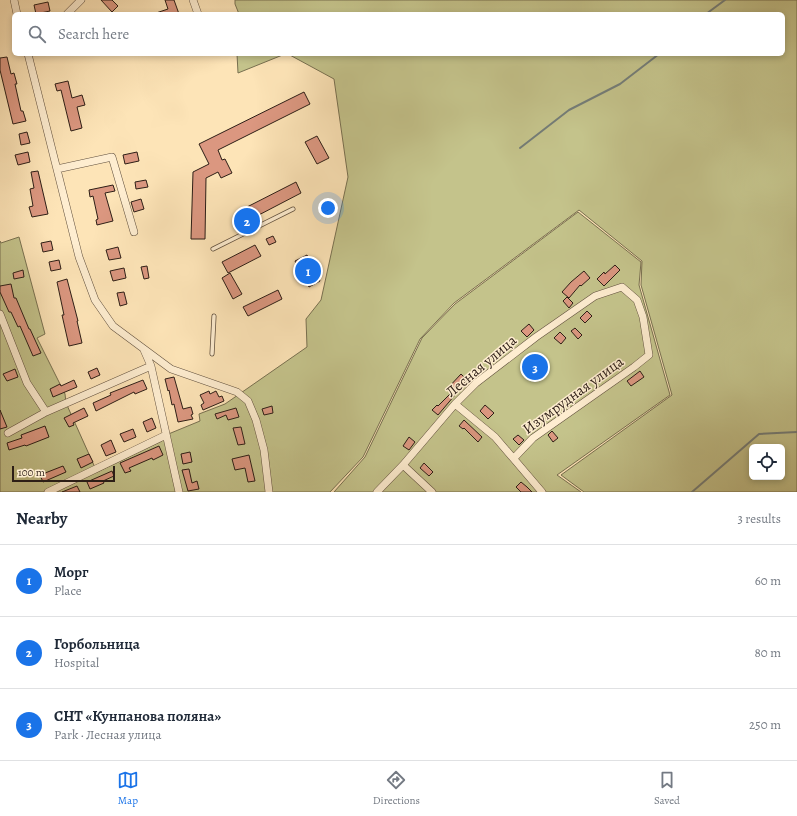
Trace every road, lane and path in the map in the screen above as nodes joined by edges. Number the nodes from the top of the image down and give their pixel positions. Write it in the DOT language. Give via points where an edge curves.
graph roads {
  1 [pos="14,0"];
  2 [pos="82,0"];
  3 [pos="193,0"];
  4 [pos="17,12"];
  5 [pos="69,12"];
  6 [pos="197,12"];
  7 [pos="29,56"];
  8 [pos="57,169"];
  9 [pos="293,209"];
  10 [pos="134,232"];
  11 [pos="213,249"];
  12 [pos="0,314"];
  13 [pos="214,316"];
  14 [pos="144,350"];
  15 [pos="212,354"];
  16 [pos="649,354"];
  17 [pos="151,366"];
  18 [pos="455,404"];
  19 [pos="46,412"];
  20 [pos="8,433"];
  21 [pos="166,435"];
  22 [pos="514,458"];
  23 [pos="403,465"];
  24 [pos="48,492"];
  25 [pos="179,492"];
  26 [pos="269,492"];
  27 [pos="377,492"];
  28 [pos="432,492"];
  29 [pos="542,492"];
  1 -- 4 [label="street"];
  2 -- 5 [label="street"];
  3 -- 6 [label="street"];
  7 -- 8 [label="street"];
  8 -- 10 [label="street" via="112,157"];
  8 -- 14 [label="street" via="79,257 95,300 113,326"];
  9 -- 11 [label="lane"];
  12 -- 19 [label="street" via="28,383"];
  13 -- 15 [label="lane"];
  14 -- 17 [label="street"];
  14 -- 26 [label="street" via="171,369 237,392 248,401 264,450"];
  16 -- 18 [label="street, Лесная улица" via="637,300 622,287 595,296 536,337 476,383"];
  16 -- 22 [label="street, Изумрудная улица" via="533,438"];
  17 -- 19 [label="street"];
  17 -- 21 [label="street"];
  18 -- 22 [label="street" via="495,437"];
  18 -- 23 [label="street, Лесная улица"];
  19 -- 20 [label="street"];
  21 -- 24 [label="street"];
  21 -- 25 [label="street"];
  22 -- 29 [label="street"];
  23 -- 27 [label="street, Лесная улица"];
  23 -- 28 [label="street"];
}
